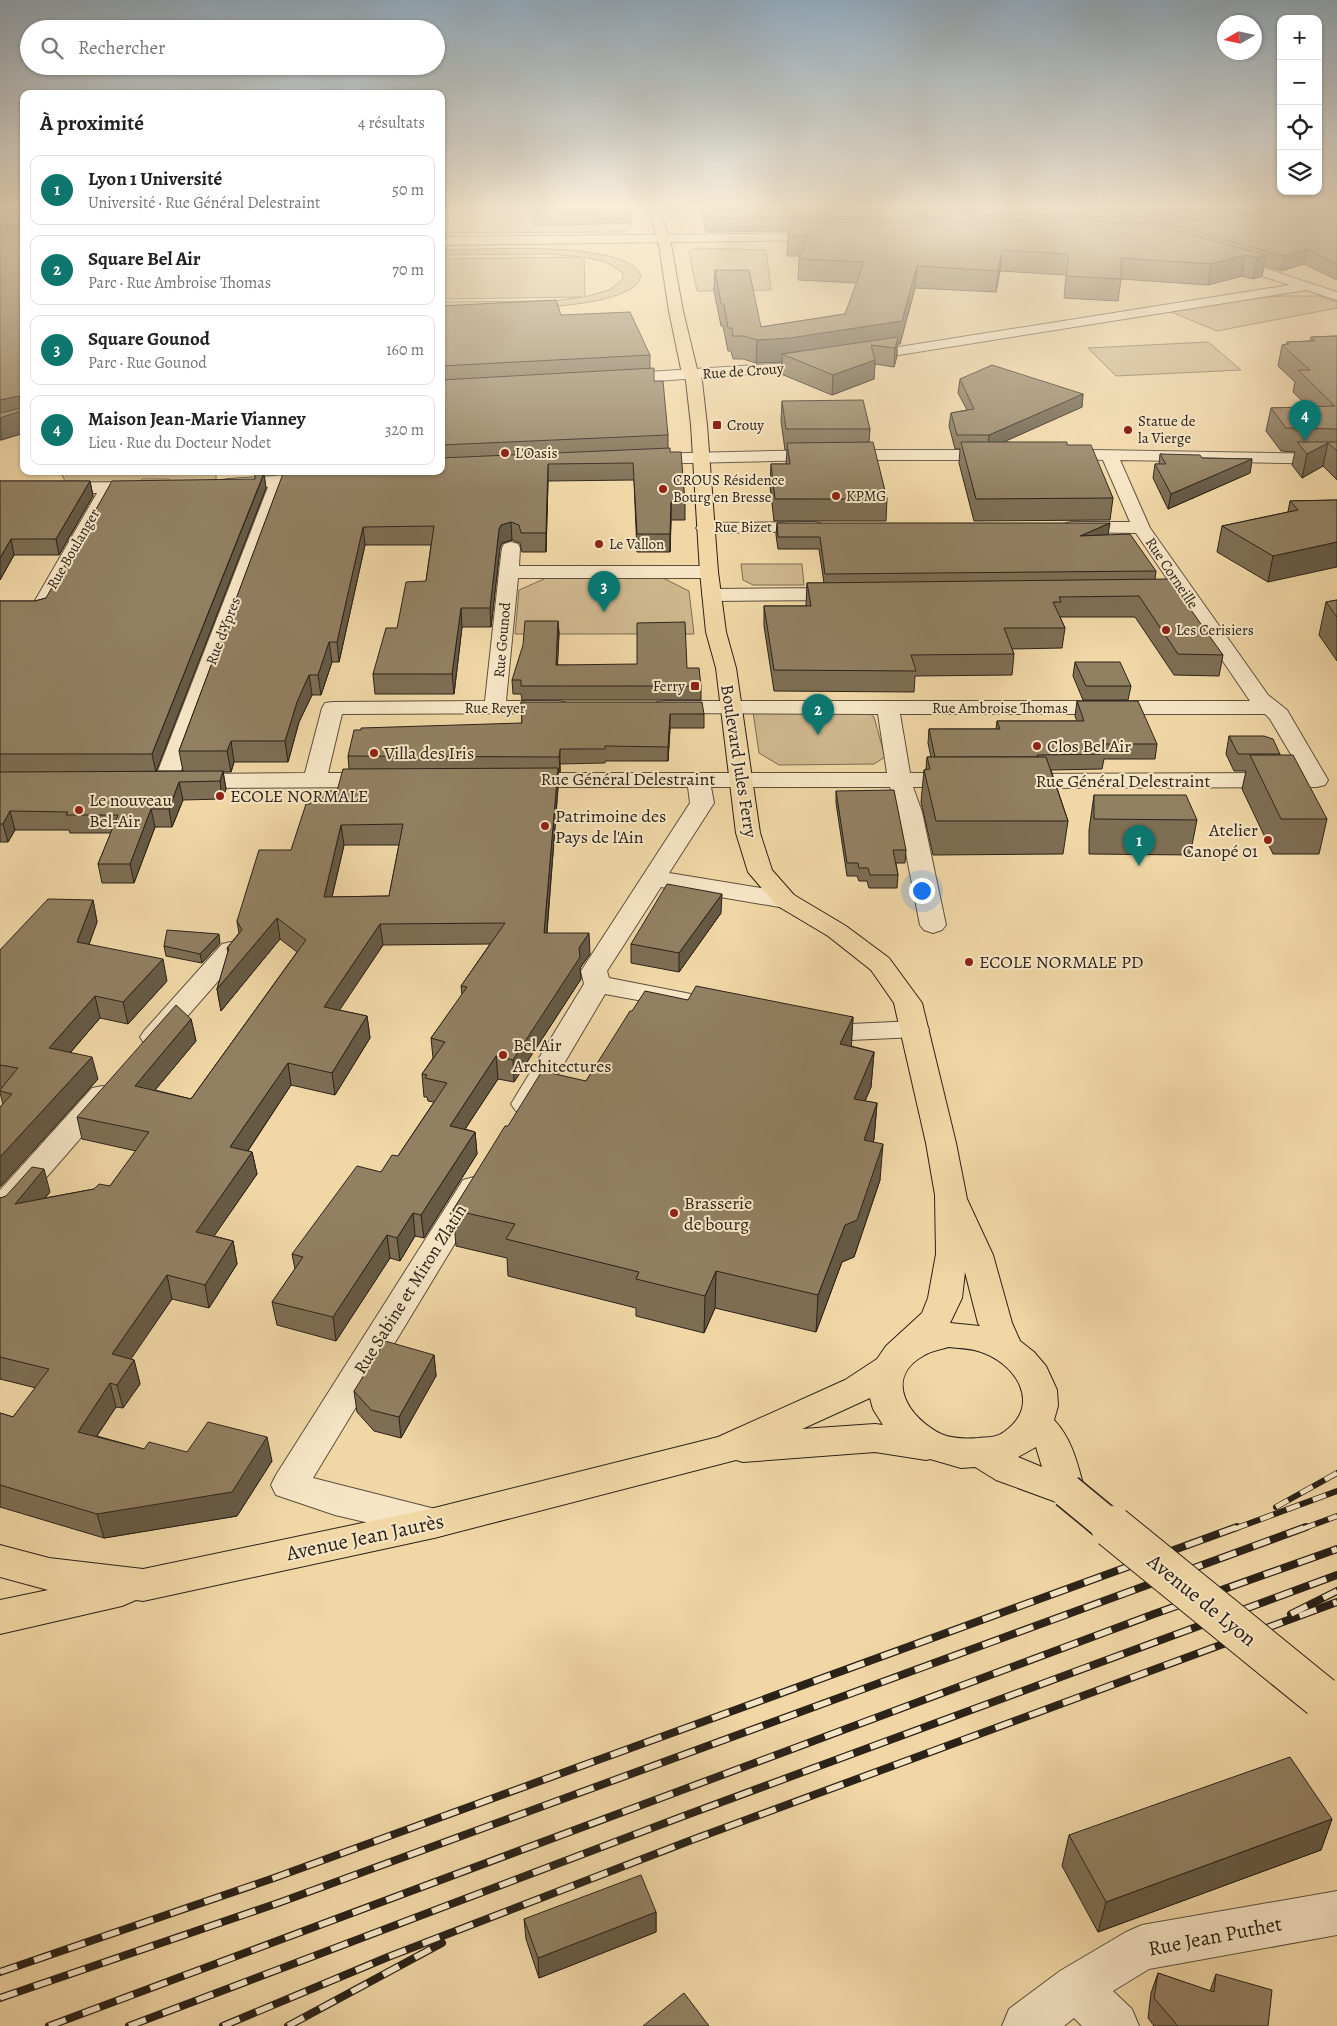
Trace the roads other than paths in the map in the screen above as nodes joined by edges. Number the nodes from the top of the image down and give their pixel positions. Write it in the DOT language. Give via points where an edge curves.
graph roads {
  1 [pos="675,304"];
  2 [pos="1198,304"];
  3 [pos="846,359"];
  4 [pos="828,362"];
  5 [pos="691,375"];
  6 [pos="599,380"];
  7 [pos="1014,455"];
  8 [pos="1080,455"];
  9 [pos="1109,455"];
  10 [pos="701,457"];
  11 [pos="1337,458"];
  12 [pos="627,460"];
  13 [pos="335,476"];
  14 [pos="279,481"];
  15 [pos="211,485"];
  16 [pos="164,486"];
  17 [pos="0,488"];
  18 [pos="108,488"];
  19 [pos="827,527"];
  20 [pos="1052,527"];
  21 [pos="705,528"];
  22 [pos="1141,528"];
  23 [pos="511,548"];
  24 [pos="508,572"];
  25 [pos="709,572"];
  26 [pos="863,594"];
  27 [pos="712,595"];
  28 [pos="0,609"];
  29 [pos="573,707"];
  30 [pos="642,707"];
  31 [pos="731,707"];
  32 [pos="888,707"];
  33 [pos="495,708"];
  34 [pos="1269,708"];
  35 [pos="698,779"];
  36 [pos="740,779"];
  37 [pos="315,780"];
  38 [pos="395,780"];
  39 [pos="504,780"];
  40 [pos="1317,780"];
  41 [pos="900,781"];
  42 [pos="652,878"];
  43 [pos="785,900"];
  44 [pos="933,925"];
  45 [pos="231,950"];
  46 [pos="597,984"];
  47 [pos="704,1004"];
  48 [pos="792,1021"];
  49 [pos="915,1029"];
  50 [pos="139,1054"];
  51 [pos="119,1076"];
  52 [pos="508,1132"];
  53 [pos="487,1166"];
  54 [pos="952,1195"];
  55 [pos="0,1210"];
  56 [pos="1006,1349"];
  57 [pos="893,1361"];
  58 [pos="1036,1424"];
  59 [pos="936,1448"];
  60 [pos="726,1449"];
  61 [pos="984,1454"];
  62 [pos="1067,1491"];
  63 [pos="434,1523"];
  64 [pos="0,1560"];
  65 [pos="143,1585"];
  66 [pos="0,1617"];
  67 [pos="1329,1703"];
  68 [pos="1337,1913"];
  69 [pos="1076,1987"];
  70 [pos="1026,2026"];
  71 [pos="1115,2026"];
  1 -- 5 [label="main road, Boulevard Jules Ferry"];
  2 -- 3 [label="street"];
  4 -- 5 [label="street, Rue de Crouy"];
  5 -- 6 [label="street, Rue de Crouy"];
  5 -- 10 [label="main road, Boulevard Jules Ferry"];
  7 -- 10 [label="street"];
  8 -- 9 [label="street"];
  9 -- 11 [label="street"];
  9 -- 22 [label="street, Rue Corneille"];
  10 -- 12 [label="street"];
  10 -- 21 [label="main road, Boulevard Jules Ferry"];
  13 -- 14 [label="street"];
  14 -- 15 [label="street"];
  14 -- 37 [label="street, Rue d'Ypres" via="156,781"];
  16 -- 18 [label="street"];
  17 -- 18 [label="street"];
  18 -- 28 [label="street, Rue Boulanger" via="39,610"];
  19 -- 21 [label="street, Rue Bizet"];
  20 -- 22 [label="street"];
  21 -- 25 [label="main road, Boulevard Jules Ferry"];
  22 -- 34 [label="street, Rue Corneille" via="1176,591"];
  23 -- 24 [label="street, Rue Gounod"];
  24 -- 25 [label="street"];
  24 -- 33 [label="street, Rue Gounod"];
  25 -- 27 [label="main road, Boulevard Jules Ferry"];
  26 -- 27 [label="street"];
  27 -- 31 [label="main road, Boulevard Jules Ferry"];
  29 -- 33 [label="street, Rue Reyer"];
  30 -- 31 [label="street"];
  31 -- 32 [label="street, Rue Ambroise Thomas"];
  31 -- 36 [label="main road, Boulevard Jules Ferry"];
  32 -- 34 [label="street, Rue Ambroise Thomas"];
  32 -- 41 [label="street"];
  33 -- 37 [label="street, Rue Reyer" via="333,708"];
  34 -- 40 [label="street, Rue Corneille" via="1279,715"];
  35 -- 36 [label="street, Rue Général Delestraint"];
  35 -- 39 [label="street, Rue Général Delestraint"];
  35 -- 42 [label="street" via="702,802"];
  36 -- 41 [label="street, Rue Général Delestraint"];
  36 -- 43 [label="main road, Boulevard Jules Ferry" via="748,833 760,872"];
  37 -- 38 [label="street"];
  40 -- 41 [label="street, Rue Général Delestraint"];
  41 -- 44 [label="street" via="910,812"];
  42 -- 43 [label="street"];
  42 -- 46 [label="street" via="594,971"];
  43 -- 49 [label="main road, Boulevard Jules Ferry" via="837,930 880,964 908,1003"];
  45 -- 50 [label="street"];
  46 -- 47 [label="street"];
  46 -- 52 [label="street"];
  48 -- 49 [label="street" via="850,1032"];
  49 -- 54 [label="main road, Boulevard Jules Ferry"];
  51 -- 55 [label="street"];
  53 -- 63 [label="street, Rue Sabine et Miron Zlatin" via="289,1485 335,1500"];
  54 -- 56 [label="main road, Boulevard Jules Ferry" via="977,1255 995,1323"];
  54 -- 57 [label="main road, Boulevard Jules Ferry" via="952,1254 945,1298 935,1320"];
  56 -- 57 [label="main road" via="968,1336 948,1335 911,1344"];
  56 -- 58 [label="main road" via="1026,1365 1038,1384 1042,1404"];
  57 -- 59 [label="main road" via="884,1385 887,1404 897,1421 914,1436"];
  57 -- 60 [label="main road, Avenue Jean Jaurès" via="858,1389"];
  58 -- 61 [label="main road" via="1024,1438 1006,1449"];
  58 -- 62 [label="main road" via="1052,1441"];
  59 -- 60 [label="main road, Avenue Jean Jaurès" via="875,1438"];
  59 -- 61 [label="main road" via="960,1454"];
  60 -- 63 [label="main road, Avenue Jean Jaurès"];
  61 -- 62 [label="main road, Avenue de Lyon" via="1009,1470"];
  62 -- 67 [label="main road, Avenue de Lyon, bridge"];
  63 -- 65 [label="main road, Avenue Jean Jaurès"];
  64 -- 65 [label="main road, Avenue Jean Jaurès" via="49,1574"];
  65 -- 66 [label="main road"];
  68 -- 69 [label="street, Rue Jean Puthet" via="1142,1948"];
  69 -- 70 [label="street, Rue Jean Puthet"];
  69 -- 71 [label="street"];
}
